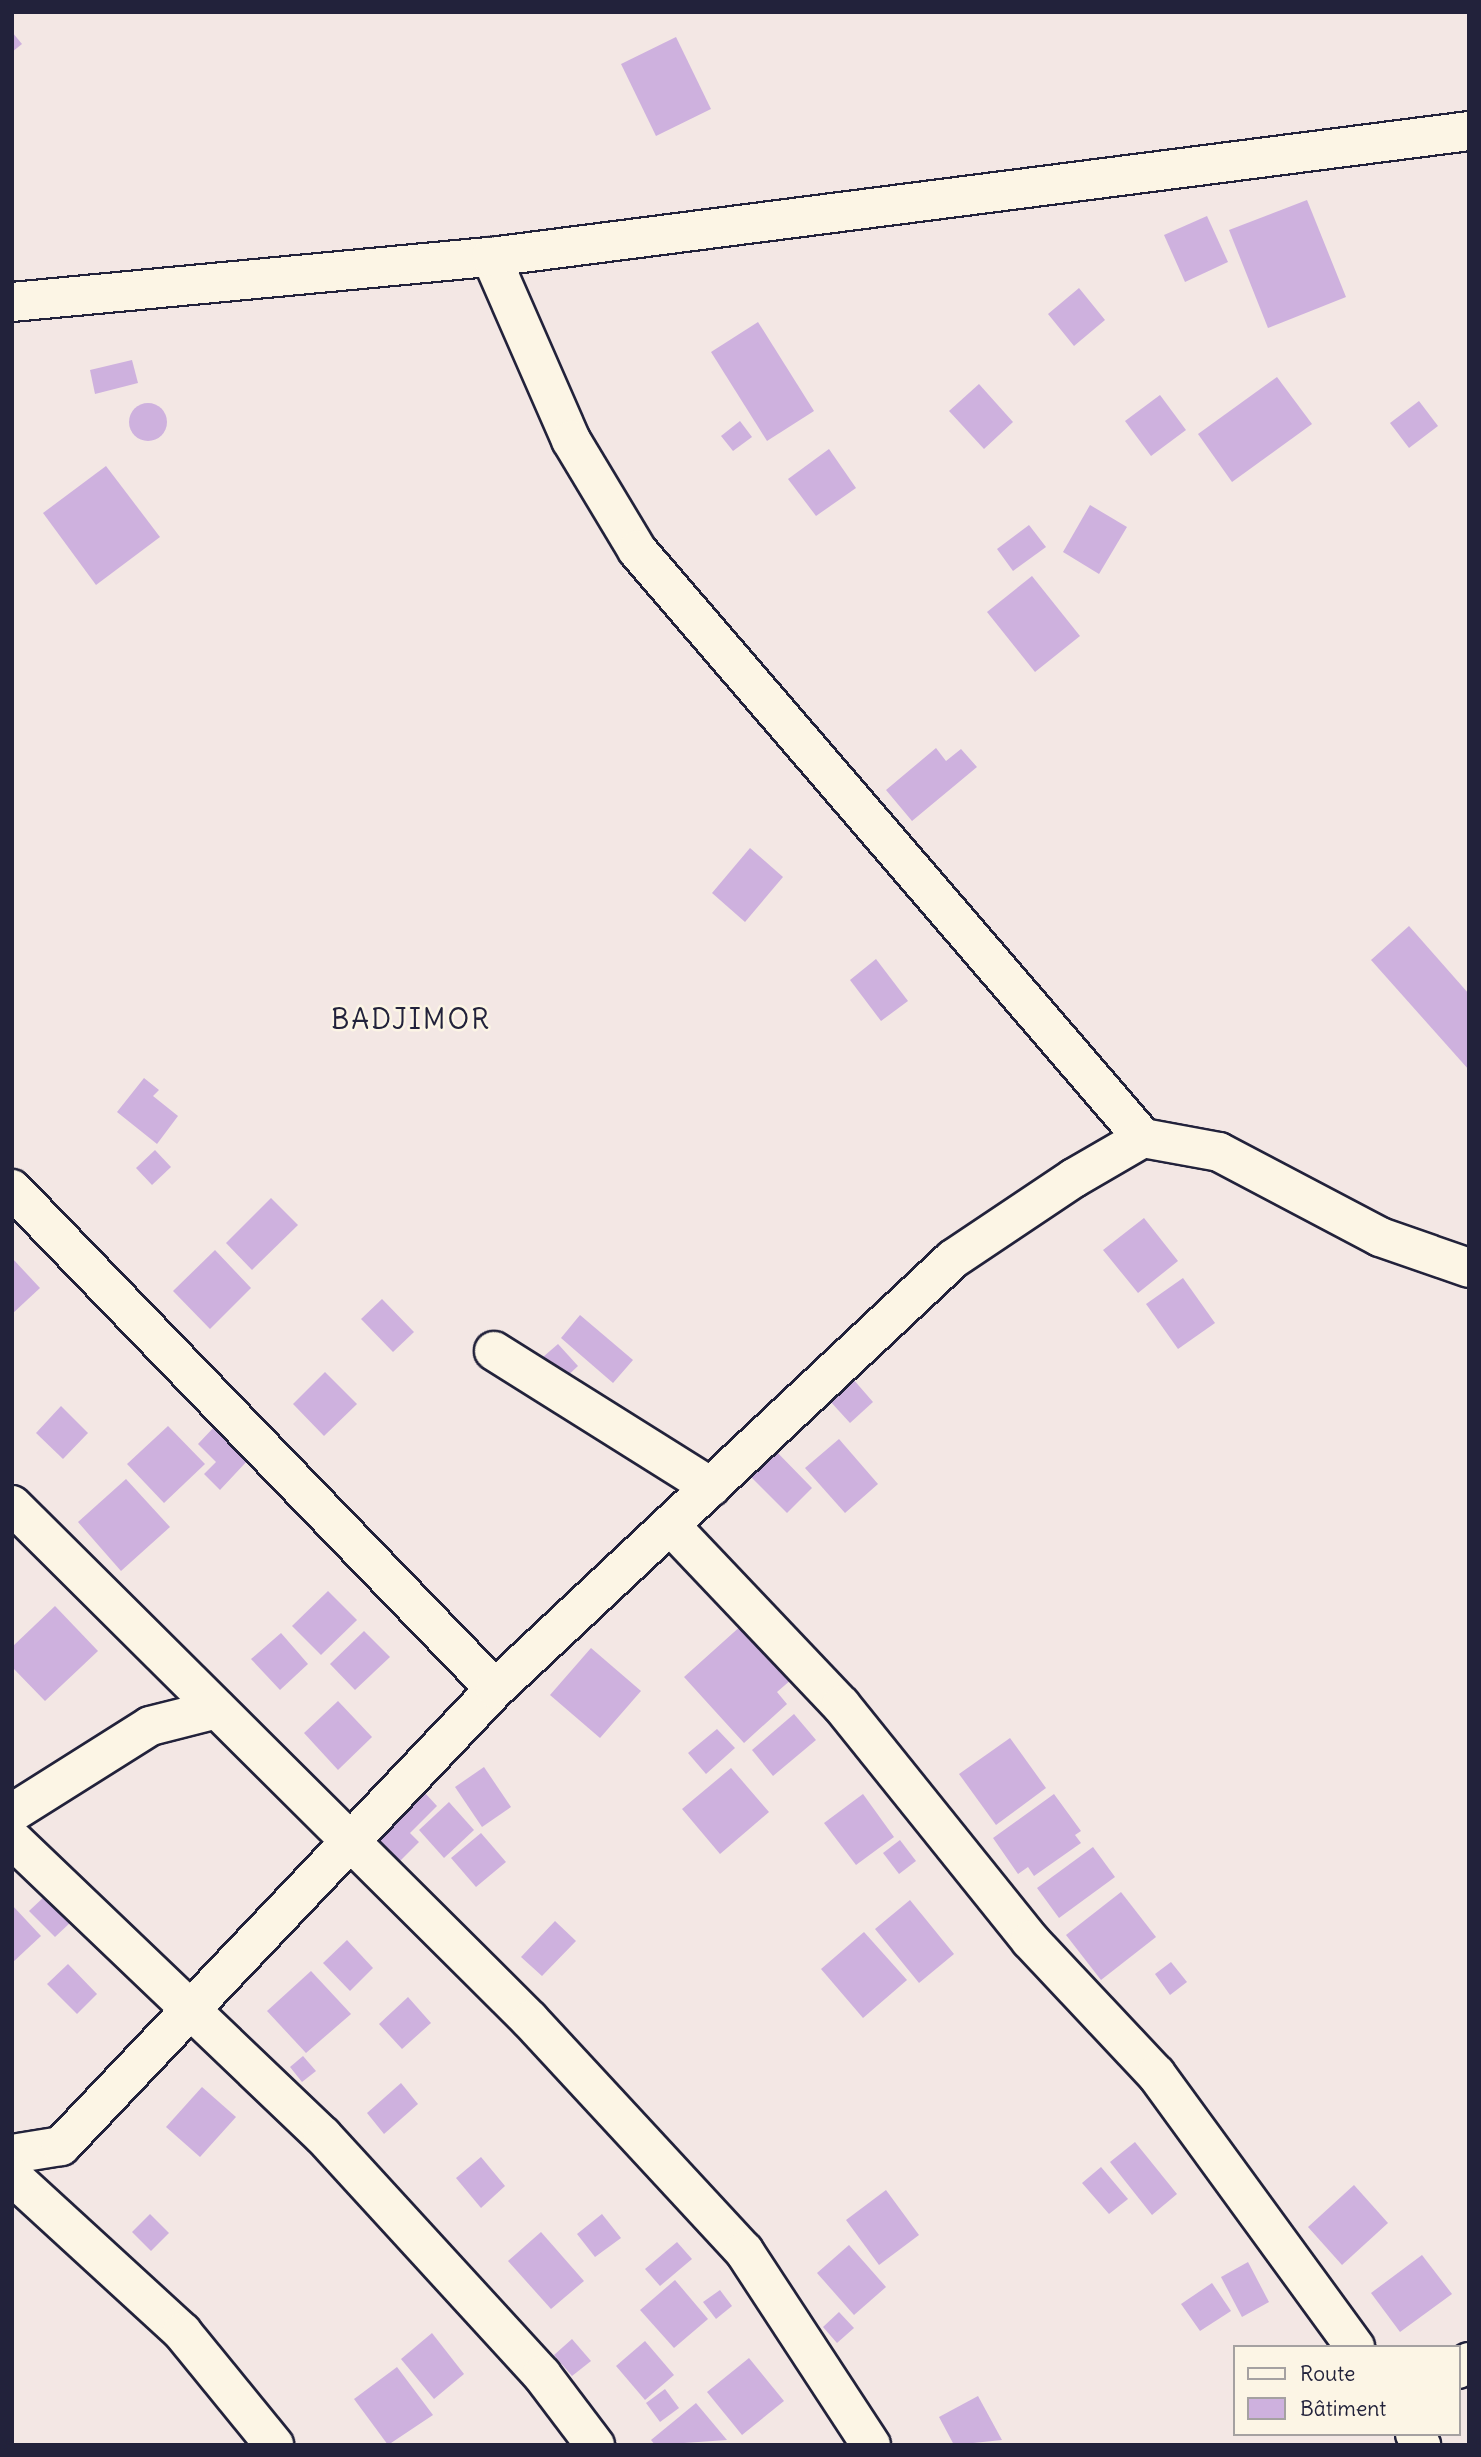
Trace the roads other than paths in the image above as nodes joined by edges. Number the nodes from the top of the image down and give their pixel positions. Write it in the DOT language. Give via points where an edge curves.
graph roads {
  1 [pos="1469,131"];
  2 [pos="491,257"];
  3 [pos="12,302"];
  4 [pos="1143,1138"];
  5 [pos="12,1189"];
  6 [pos="1469,1268"];
  7 [pos="494,1351"];
  8 [pos="711,1487"];
  9 [pos="12,1505"];
  10 [pos="670,1525"];
  11 [pos="495,1689"];
  12 [pos="217,1709"];
  13 [pos="12,1813"];
  14 [pos="12,1839"];
  15 [pos="349,1841"];
  16 [pos="191,2006"];
  17 [pos="12,2154"];
  18 [pos="12,2176"];
  19 [pos="1354,2345"];
  20 [pos="274,2445"];
  21 [pos="595,2445"];
  22 [pos="871,2445"];
  1 -- 2 [label="street"];
  2 -- 3 [label="street"];
  2 -- 4 [label="street" via="571,440 637,550"];
  4 -- 6 [label="street" via="1219,1152 1380,1237"];
  4 -- 8 [label="street" via="953,1259"];
  5 -- 11 [label="street"];
  7 -- 8 [label="street"];
  8 -- 10 [label="street"];
  9 -- 12 [label="street"];
  10 -- 11 [label="street"];
  10 -- 19 [label="street" via="841,1705 1030,1940 1156,2074"];
  11 -- 15 [label="street"];
  12 -- 13 [label="street" via="150,1726"];
  12 -- 15 [label="street"];
  14 -- 16 [label="street"];
  15 -- 16 [label="street"];
  15 -- 22 [label="street" via="530,2020 744,2251"];
  16 -- 17 [label="street" via="61,2146"];
  16 -- 21 [label="street" via="323,2136 542,2375"];
  18 -- 20 [label="street" via="182,2332"];
}
